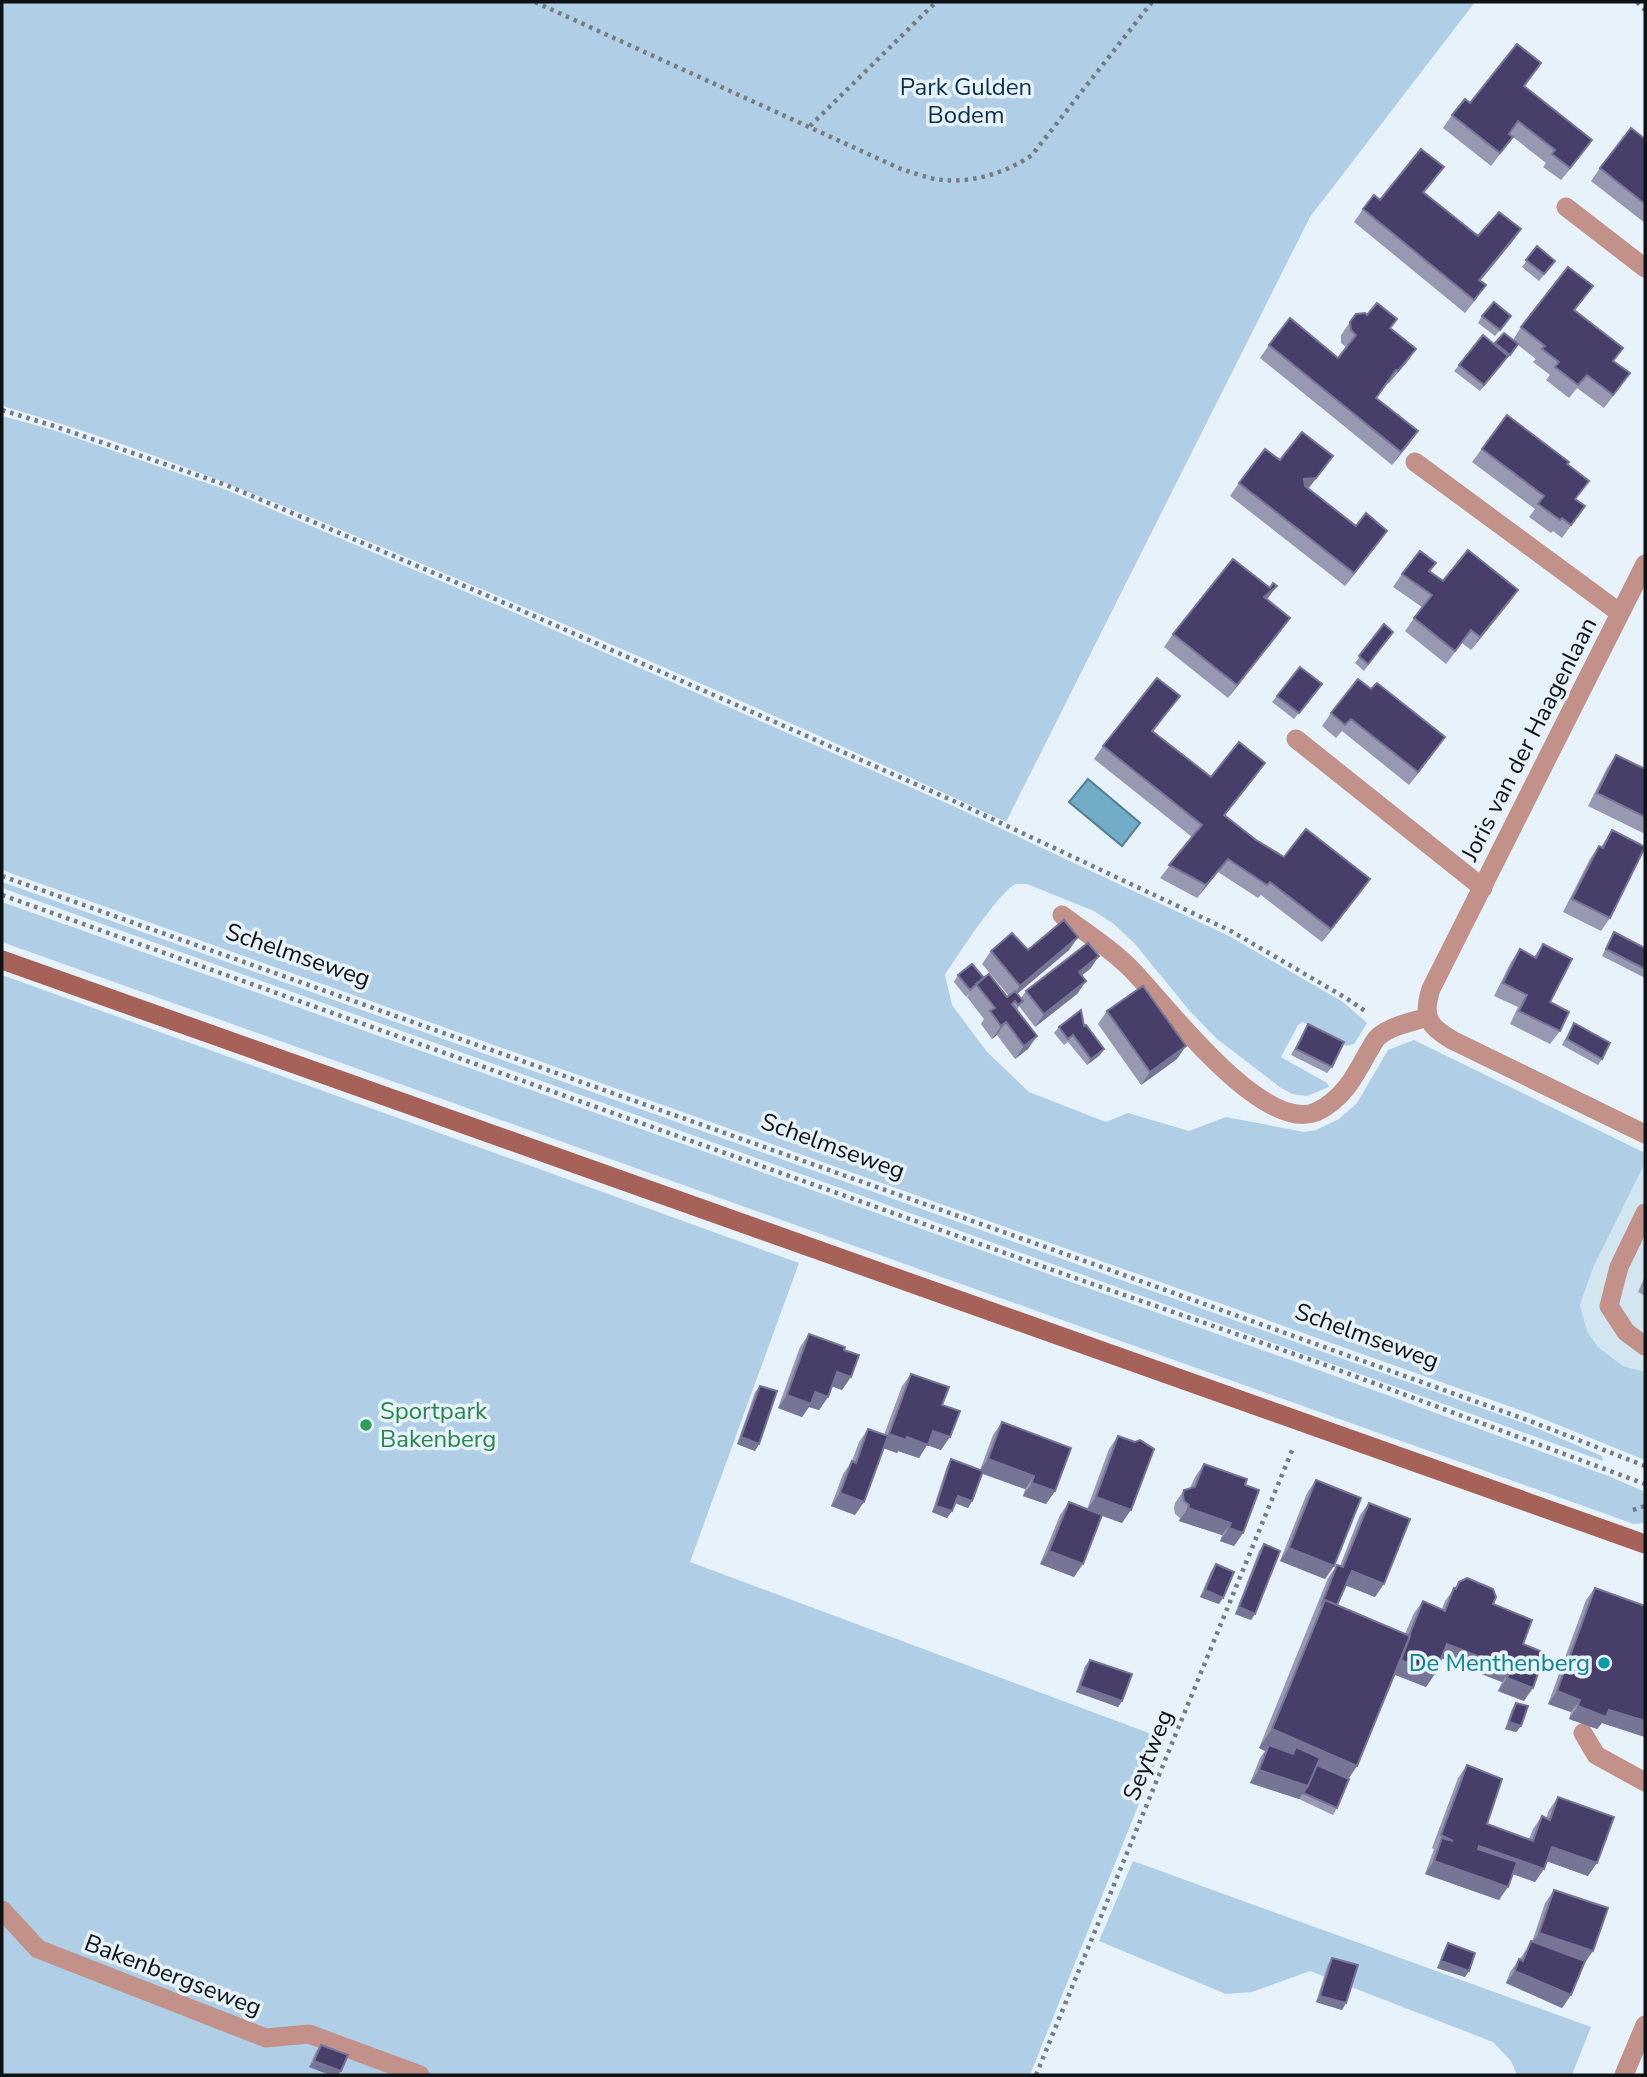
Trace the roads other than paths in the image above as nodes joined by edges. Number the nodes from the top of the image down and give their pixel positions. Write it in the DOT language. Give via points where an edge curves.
graph roads {
  1 [pos="1566,207"];
  2 [pos="1645,268"];
  3 [pos="1415,462"];
  4 [pos="1645,564"];
  5 [pos="1620,613"];
  6 [pos="1296,739"];
  7 [pos="1483,888"];
  8 [pos="1062,915"];
  9 [pos="2,960"];
  10 [pos="1428,1017"];
  11 [pos="1645,1134"];
  12 [pos="1645,1213"];
  13 [pos="1645,1346"];
  14 [pos="1645,1544"];
  15 [pos="1583,1733"];
  16 [pos="1645,1782"];
  17 [pos="2,1910"];
  18 [pos="1645,2025"];
  19 [pos="420,2075"];
  20 [pos="1624,2075"];
  1 -- 2 [label="street"];
  3 -- 5 [label="street, Joris van der Haagenlaan"];
  4 -- 5 [label="street, Joris van der Haagenlaan"];
  5 -- 7 [label="street, Joris van der Haagenlaan"];
  6 -- 7 [label="street, Joris van der Haagenlaan"];
  7 -- 10 [label="street, Joris van der Haagenlaan" via="1430,989"];
  8 -- 10 [label="street" via="1113,951 1207,1055 1253,1092 1289,1112 1311,1114 1329,1105 1346,1091 1377,1037"];
  9 -- 14 [label="main road"];
  10 -- 11 [label="street" via="1436,1031 1451,1040"];
  12 -- 13 [label="street" via="1619,1267 1609,1306 1626,1332"];
  15 -- 16 [label="street" via="1596,1755"];
  17 -- 19 [label="street, Bakenbergseweg" via="38,1949 266,2038 309,2034"];
  18 -- 20 [label="street"];
}
